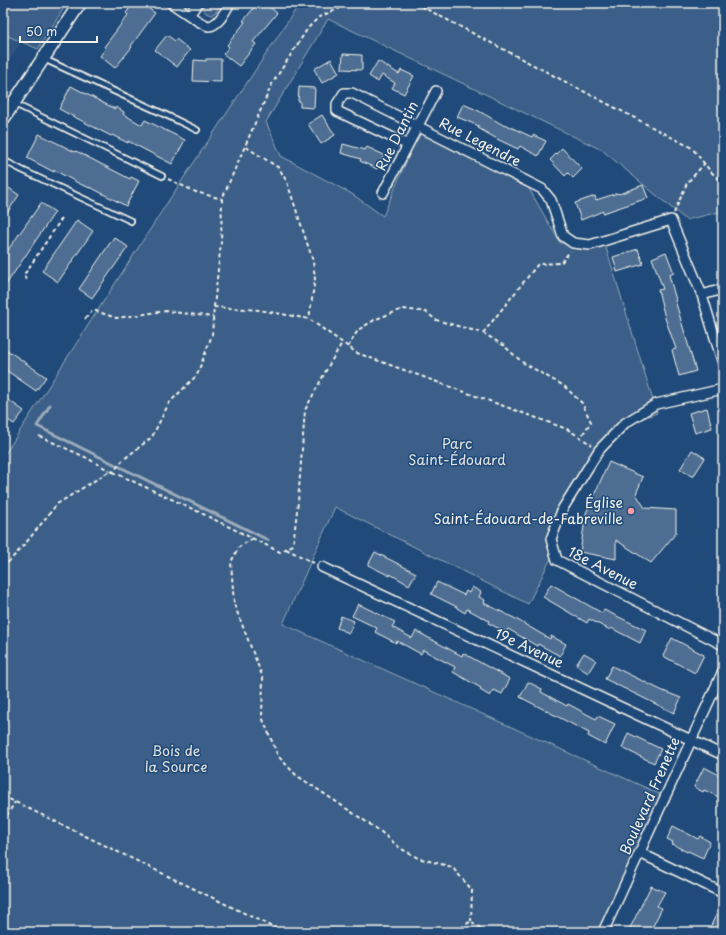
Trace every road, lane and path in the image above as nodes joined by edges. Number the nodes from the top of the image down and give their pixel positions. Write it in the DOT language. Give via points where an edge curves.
graph roads {
  1 [pos="80,3"];
  2 [pos="171,3"];
  3 [pos="198,3"];
  4 [pos="230,3"];
  5 [pos="352,3"];
  6 [pos="416,3"];
  7 [pos="189,15"];
  8 [pos="43,59"];
  9 [pos="436,91"];
  10 [pos="13,103"];
  11 [pos="3,119"];
  12 [pos="418,126"];
  13 [pos="197,130"];
  14 [pos="408,146"];
  15 [pos="246,147"];
  16 [pos="3,160"];
  17 [pos="705,163"];
  18 [pos="162,176"];
  19 [pos="723,182"];
  20 [pos="383,193"];
  21 [pos="222,199"];
  22 [pos="62,218"];
  23 [pos="671,220"];
  24 [pos="130,221"];
  25 [pos="573,243"];
  26 [pos="26,280"];
  27 [pos="723,289"];
  28 [pos="702,295"];
  29 [pos="214,307"];
  30 [pos="214,316"];
  31 [pos="85,319"];
  32 [pos="308,319"];
  33 [pos="483,333"];
  34 [pos="342,343"];
  35 [pos="348,347"];
  36 [pos="723,364"];
  37 [pos="723,389"];
  38 [pos="39,436"];
  39 [pos="580,438"];
  40 [pos="600,450"];
  41 [pos="110,471"];
  42 [pos="114,471"];
  43 [pos="253,538"];
  44 [pos="286,549"];
  45 [pos="322,567"];
  46 [pos="3,568"];
  47 [pos="723,645"];
  48 [pos="723,671"];
  49 [pos="691,740"];
  50 [pos="723,755"];
  51 [pos="3,796"];
  52 [pos="15,802"];
  53 [pos="3,822"];
  54 [pos="640,853"];
  55 [pos="723,893"];
  56 [pos="471,921"];
  57 [pos="283,932"];
  58 [pos="455,932"];
  59 [pos="485,932"];
  60 [pos="603,932"];
  1 -- 8 [label="main road"];
  2 -- 7 [label="street"];
  3 -- 7 [label="street"];
  4 -- 7 [label="street" via="220,18 211,25 205,25"];
  5 -- 15 [label="path" via="318,17 308,28 272,84"];
  6 -- 17 [label="path" via="692,148"];
  8 -- 10 [label="main road"];
  8 -- 13 [label="lane"];
  9 -- 12 [label="street, Rue Dantin"];
  10 -- 11 [label="main road"];
  10 -- 18 [label="lane"];
  12 -- 14 [label="street, Rue Dantin"];
  12 -- 14 [label="street, Rue Legendre" via="352,93 344,93 337,104 337,111"];
  12 -- 25 [label="street, Rue Legendre" via="542,189 551,200 563,236"];
  14 -- 20 [label="street, Rue Dantin"];
  15 -- 21 [label="path"];
  15 -- 32 [label="path" via="279,168 286,182 313,261 314,278"];
  16 -- 24 [label="lane"];
  17 -- 19 [label="path"];
  17 -- 23 [label="path" via="687,183"];
  18 -- 21 [label="path" via="196,192"];
  21 -- 29 [label="path" via="221,242"];
  22 -- 26 [label="path" via="24,274"];
  23 -- 25 [label="street" via="590,245"];
  23 -- 28 [label="street"];
  25 -- 33 [label="path" via="560,263 538,264"];
  27 -- 28 [label="street"];
  28 -- 36 [label="street"];
  29 -- 30 [label="path"];
  29 -- 32 [label="path" via="259,310"];
  30 -- 31 [label="path" via="166,311 116,318 93,310"];
  30 -- 42 [label="path" via="212,335 197,375 169,403 152,437 122,461"];
  32 -- 34 [label="path"];
  33 -- 35 [label="path" via="436,320 426,312 403,309 376,319 358,330"];
  33 -- 39 [label="path" via="503,345 522,362 564,386 582,403 591,422"];
  34 -- 35 [label="path"];
  34 -- 44 [label="path" via="305,410 293,545"];
  35 -- 39 [label="path" via="357,353 567,429"];
  37 -- 40 [label="street, 18e Avenue" via="656,404 625,423"];
  38 -- 41 [label="path"];
  39 -- 40 [label="path"];
  40 -- 47 [label="street, 18e Avenue" via="564,508 551,539 557,560"];
  41 -- 42 [label="path"];
  41 -- 46 [label="path" via="57,504"];
  42 -- 43 [label="path"];
  43 -- 44 [label="path" via="280,552"];
  43 -- 56 [label="path" via="239,546 231,562 234,604 262,678 262,717 278,756 296,775 380,831 400,848 418,858 452,867 472,890"];
  44 -- 45 [label="path"];
  45 -- 49 [label="street, 19e Avenue"];
  48 -- 49 [label="street, Boulevard Frenette"];
  49 -- 50 [label="street, 19e Avenue"];
  49 -- 54 [label="street, Boulevard Frenette"];
  51 -- 52 [label="path"];
  52 -- 53 [label="path"];
  52 -- 57 [label="path"];
  54 -- 55 [label="street"];
  54 -- 60 [label="street, Boulevard Frenette"];
  56 -- 58 [label="path"];
  56 -- 59 [label="path"];
}
